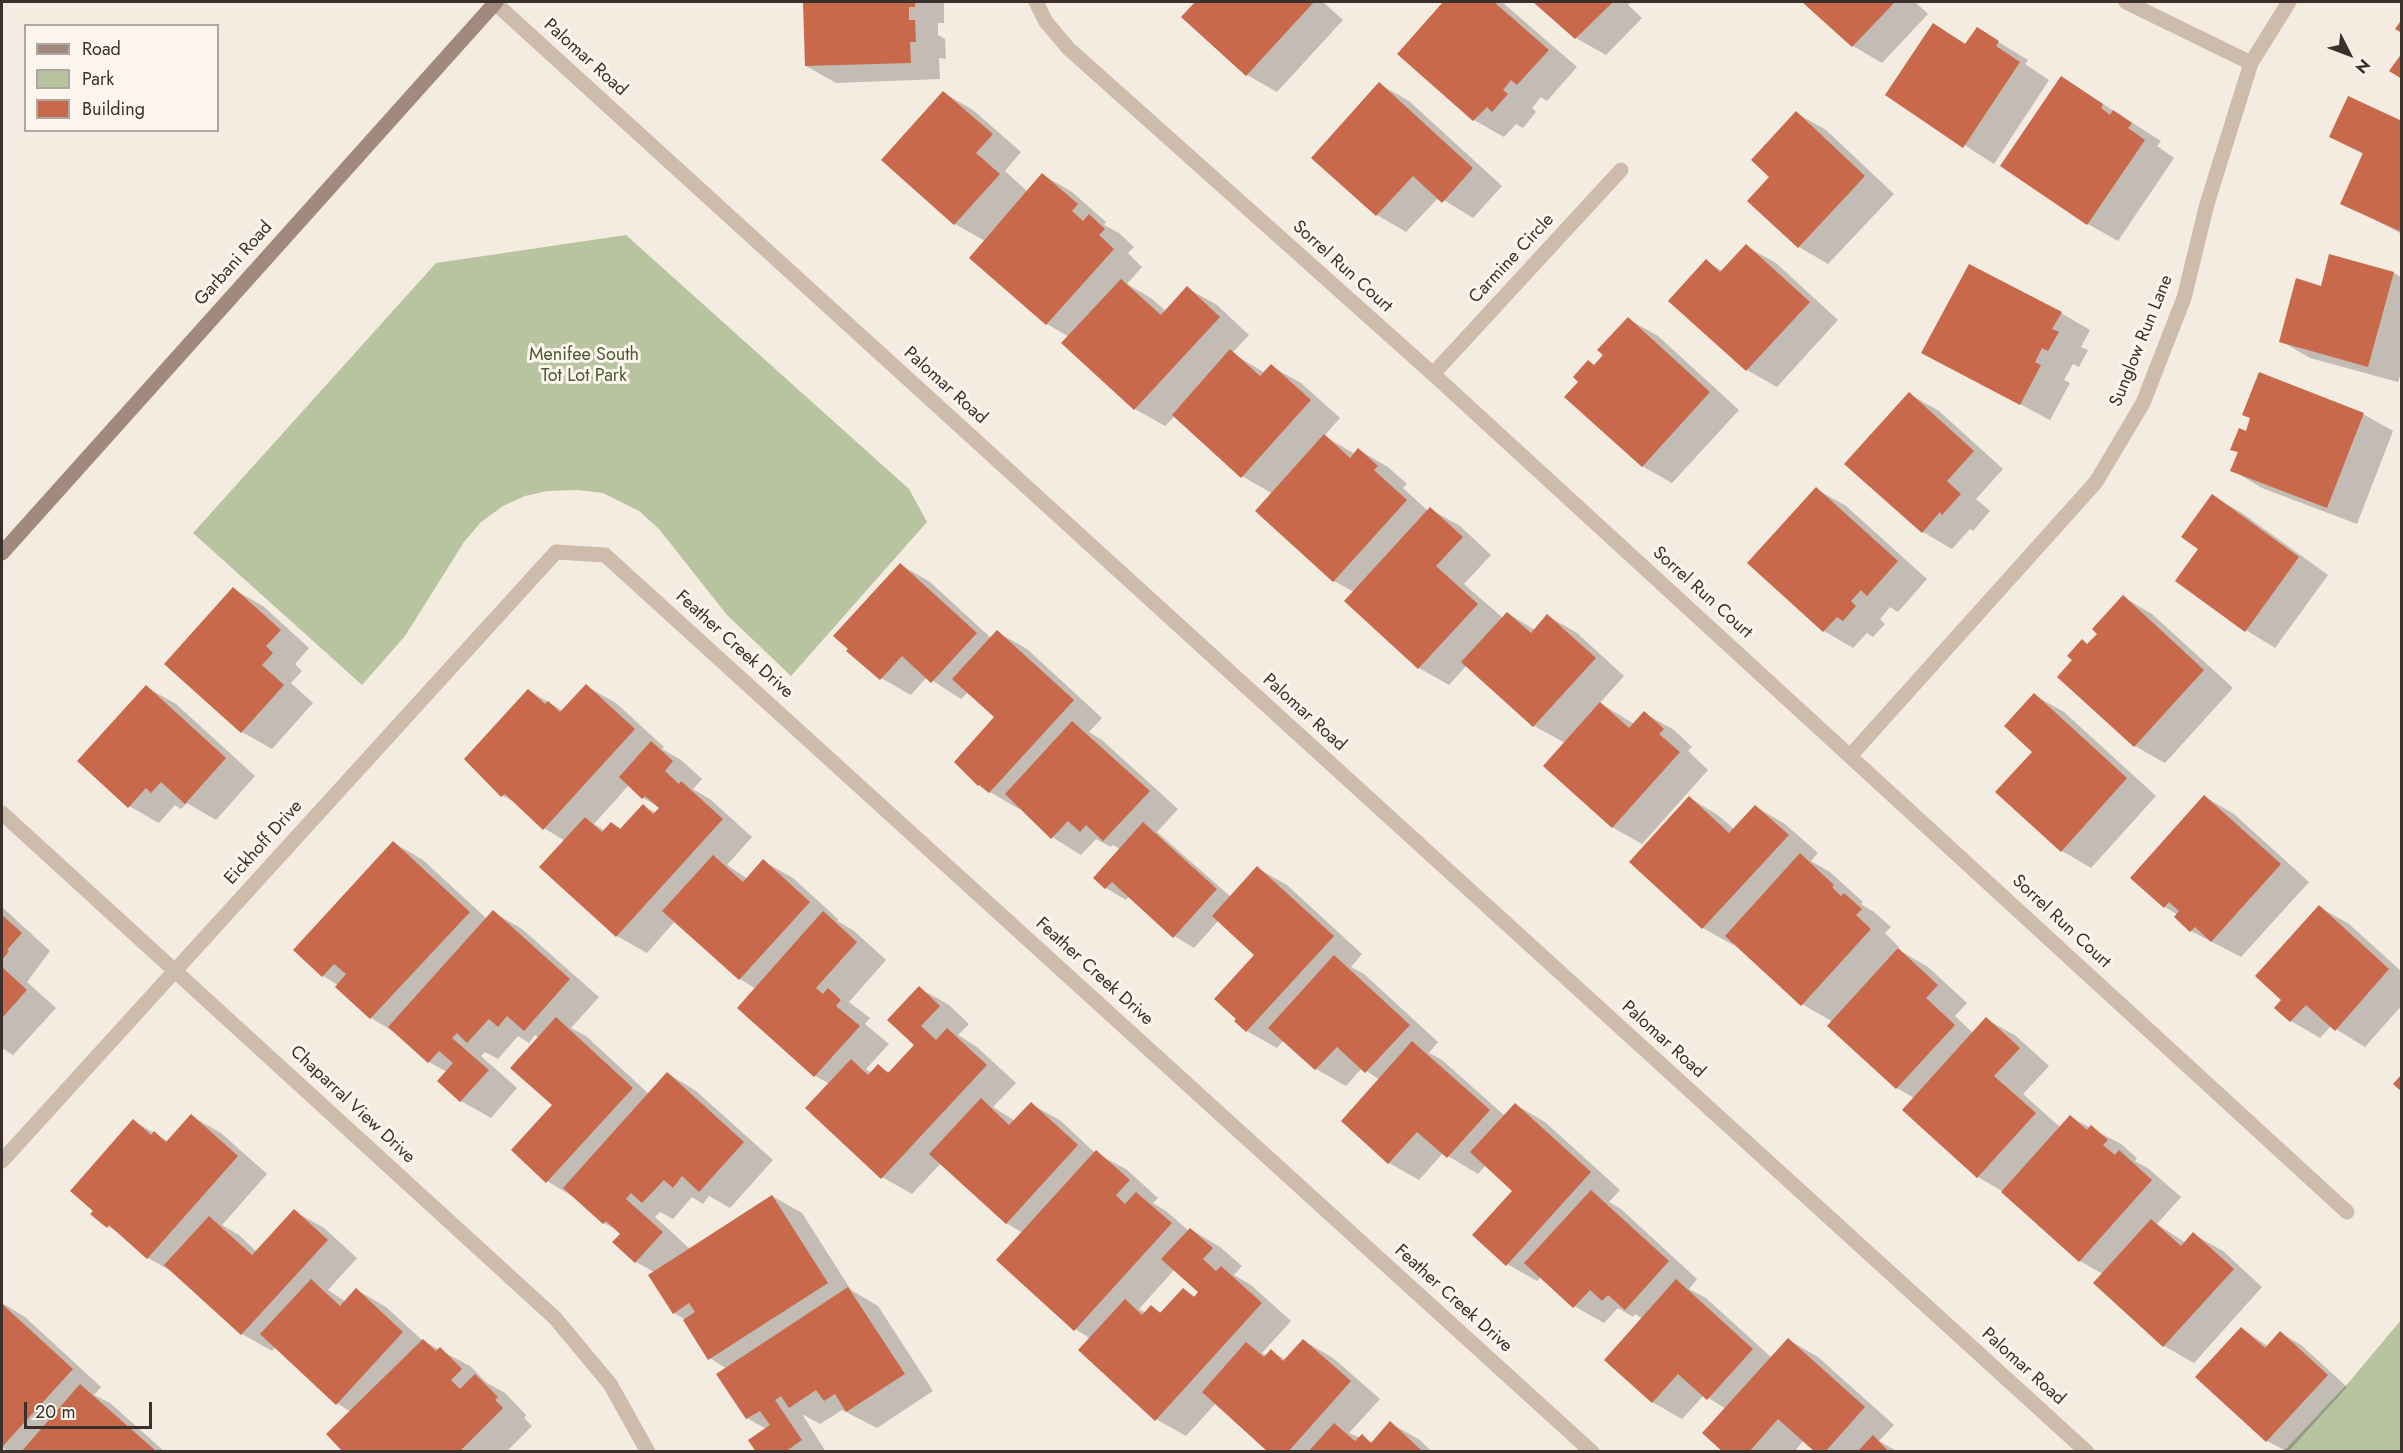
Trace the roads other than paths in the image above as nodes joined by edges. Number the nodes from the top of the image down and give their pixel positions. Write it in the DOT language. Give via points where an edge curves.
graph roads {
  1 [pos="496,2"];
  2 [pos="1036,2"];
  3 [pos="2126,2"];
  4 [pos="2289,2"];
  5 [pos="2251,63"];
  6 [pos="1621,170"];
  7 [pos="1433,374"];
  8 [pos="556,552"];
  9 [pos="2,553"];
  10 [pos="1851,755"];
  11 [pos="2,813"];
  12 [pos="175,969"];
  13 [pos="2,1161"];
  14 [pos="2347,1212"];
  15 [pos="648,1452"];
  16 [pos="1592,1452"];
  17 [pos="2087,1452"];
  1 -- 9 [label="main road, Garbani Road"];
  1 -- 17 [label="street, Palomar Road"];
  2 -- 7 [label="street, Sorrel Run Court" via="1046,22 1069,49"];
  3 -- 5 [label="street"];
  4 -- 5 [label="street, Sunglow Run Lane"];
  5 -- 10 [label="street, Sunglow Run Lane" via="2207,204 2184,298 2143,403 2096,482"];
  6 -- 7 [label="street, Carmine Circle"];
  7 -- 10 [label="street, Sorrel Run Court"];
  8 -- 12 [label="street, Eickhoff Drive"];
  8 -- 16 [label="street, Feather Creek Drive" via="605,555"];
  10 -- 14 [label="street, Sorrel Run Court"];
  11 -- 12 [label="street, Chaparral View Drive"];
  12 -- 13 [label="street, Eickhoff Drive"];
  12 -- 15 [label="street, Chaparral View Drive" via="555,1318 610,1384"];
}
